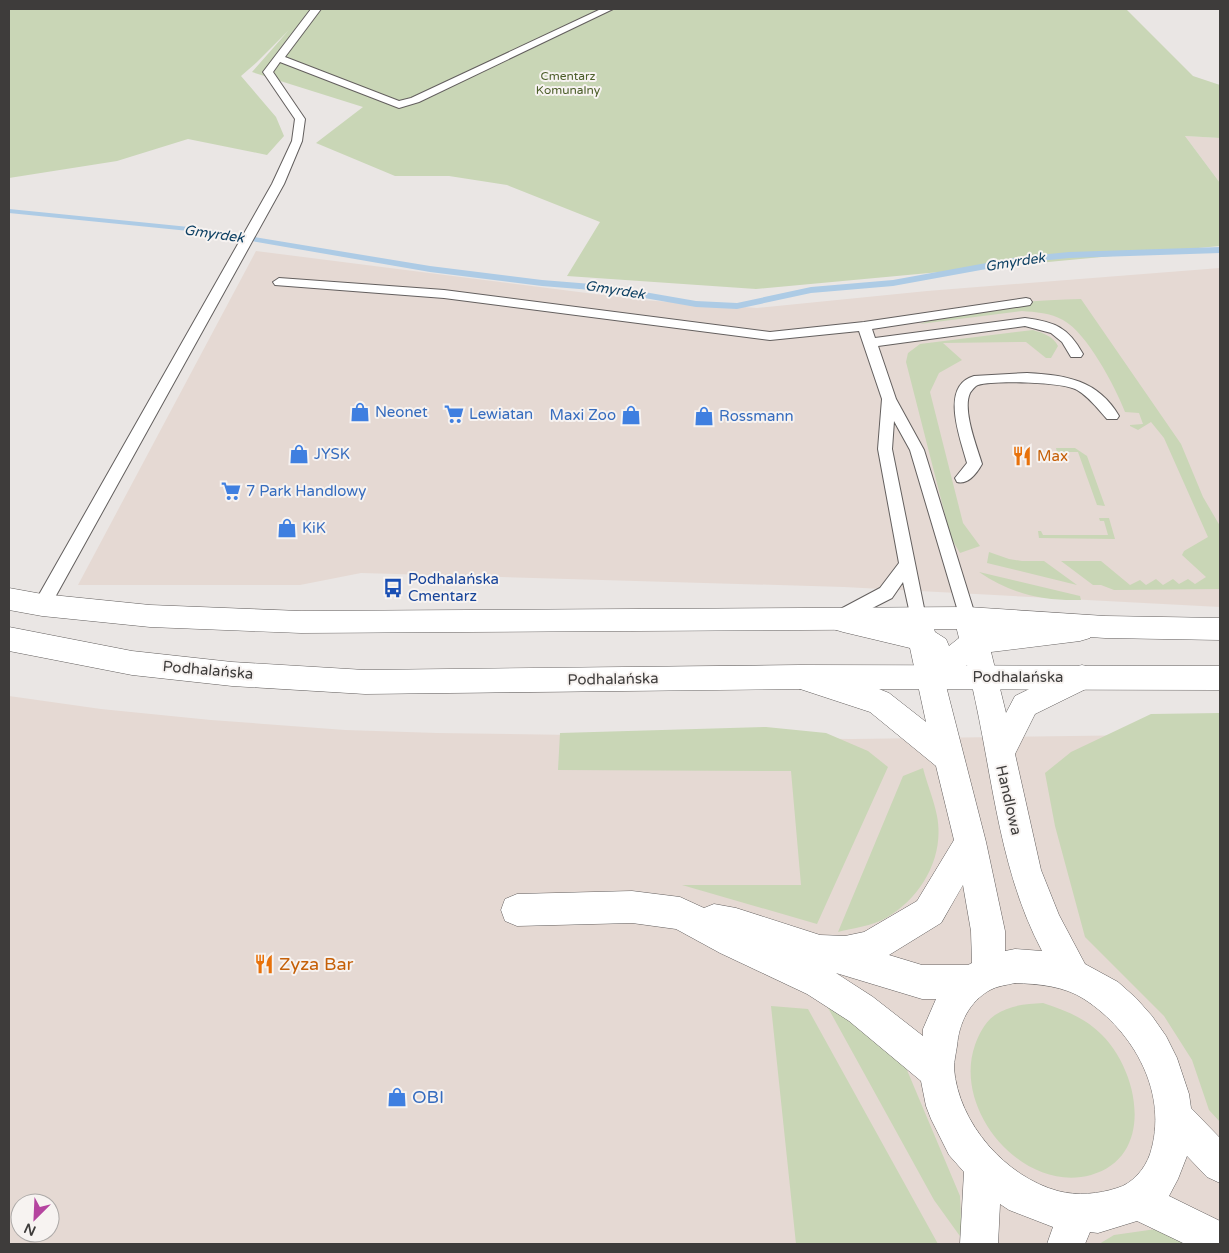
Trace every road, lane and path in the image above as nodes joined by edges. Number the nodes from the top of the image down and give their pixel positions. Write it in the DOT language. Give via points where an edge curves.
graph roads {
  1 [pos="316,9"];
  2 [pos="608,9"];
  3 [pos="278,58"];
  4 [pos="251,235"];
  5 [pos="242,249"];
  6 [pos="279,282"];
  7 [pos="1026,302"];
  8 [pos="864,326"];
  9 [pos="870,343"];
  10 [pos="1076,354"];
  11 [pos="889,399"];
  12 [pos="1112,416"];
  13 [pos="962,478"];
  14 [pos="908,563"];
  15 [pos="9,599"];
  16 [pos="42,605"];
  17 [pos="836,619"];
  18 [pos="920,629"];
  19 [pos="1220,629"];
  20 [pos="9,639"];
  21 [pos="965,640"];
  22 [pos="800,677"];
  23 [pos="984,677"];
  24 [pos="930,678"];
  25 [pos="1082,678"];
  26 [pos="1220,678"];
  27 [pos="999,756"];
  28 [pos="949,758"];
  29 [pos="970,842"];
  30 [pos="517,910"];
  31 [pos="680,913"];
  32 [pos="820,952"];
  33 [pos="1073,975"];
  34 [pos="981,977"];
  35 [pos="936,1070"];
  36 [pos="1175,1118"];
  37 [pos="1220,1164"];
  38 [pos="983,1171"];
  39 [pos="1138,1201"];
  40 [pos="1071,1231"];
  41 [pos="1220,1240"];
  42 [pos="979,1244"];
  1 -- 3 [label="lane"];
  2 -- 3 [label="lane" via="415,100 399,104"];
  3 -- 4 [label="lane" via="268,72 300,120 297,141"];
  4 -- 5 [label="lane"];
  5 -- 16 [label="lane"];
  6 -- 8 [label="lane" via="444,294 770,336"];
  7 -- 8 [label="lane"];
  8 -- 9 [label="lane"];
  9 -- 10 [label="lane" via="1025,322 1044,324 1057,330 1068,338"];
  9 -- 11 [label="lane"];
  11 -- 14 [label="lane" via="885,449"];
  11 -- 21 [label="lane" via="917,450 950,563"];
  12 -- 13 [label="lane" via="1080,385 1061,380 974,381 965,389 961,403 975,464"];
  14 -- 17 [label="lane" via="886,593"];
  14 -- 18 [label="lane"];
  15 -- 16 [label="street"];
  16 -- 17 [label="street" via="150,616 300,622"];
  17 -- 18 [label="street"];
  18 -- 21 [label="street"];
  18 -- 21 [label="street"];
  18 -- 24 [label="street"];
  19 -- 21 [label="street" via="1105,627"];
  20 -- 22 [label="street, Podhalańska" via="132,663 232,674 365,682"];
  21 -- 23 [label="street"];
  21 -- 24 [label="street"];
  22 -- 24 [label="street, Podhalańska"];
  22 -- 28 [label="street" via="879,702"];
  23 -- 24 [label="street, Podhalańska"];
  23 -- 25 [label="street, Podhalańska"];
  23 -- 27 [label="street, Handlowa"];
  24 -- 28 [label="street"];
  25 -- 26 [label="street, Podhalańska"];
  25 -- 27 [label="street" via="1026,705"];
  27 -- 33 [label="street, Handlowa" via="1025,870 1046,925"];
  28 -- 29 [label="street"];
  29 -- 32 [label="street" via="929,912 870,948 845,953"];
  29 -- 34 [label="street" via="988,931"];
  30 -- 31 [label="street" via="632,907"];
  31 -- 32 [label="street" via="736,924"];
  31 -- 35 [label="street" via="819,982 861,1008"];
  32 -- 34 [label="street" via="922,982"];
  33 -- 34 [label="street" via="1044,967 1015,966"];
  33 -- 36 [label="street" via="1104,993 1133,1018 1155,1050 1170,1086"];
  34 -- 35 [label="street" via="959,994 945,1016 937,1041"];
  35 -- 38 [label="street" via="943,1104 959,1139"];
  36 -- 37 [label="street"];
  36 -- 39 [label="street" via="1172,1150 1159,1178"];
  38 -- 40 [label="street" via="1011,1194 1043,1210"];
  38 -- 42 [label="street"];
  39 -- 40 [label="street"];
  39 -- 41 [label="street"];
}
